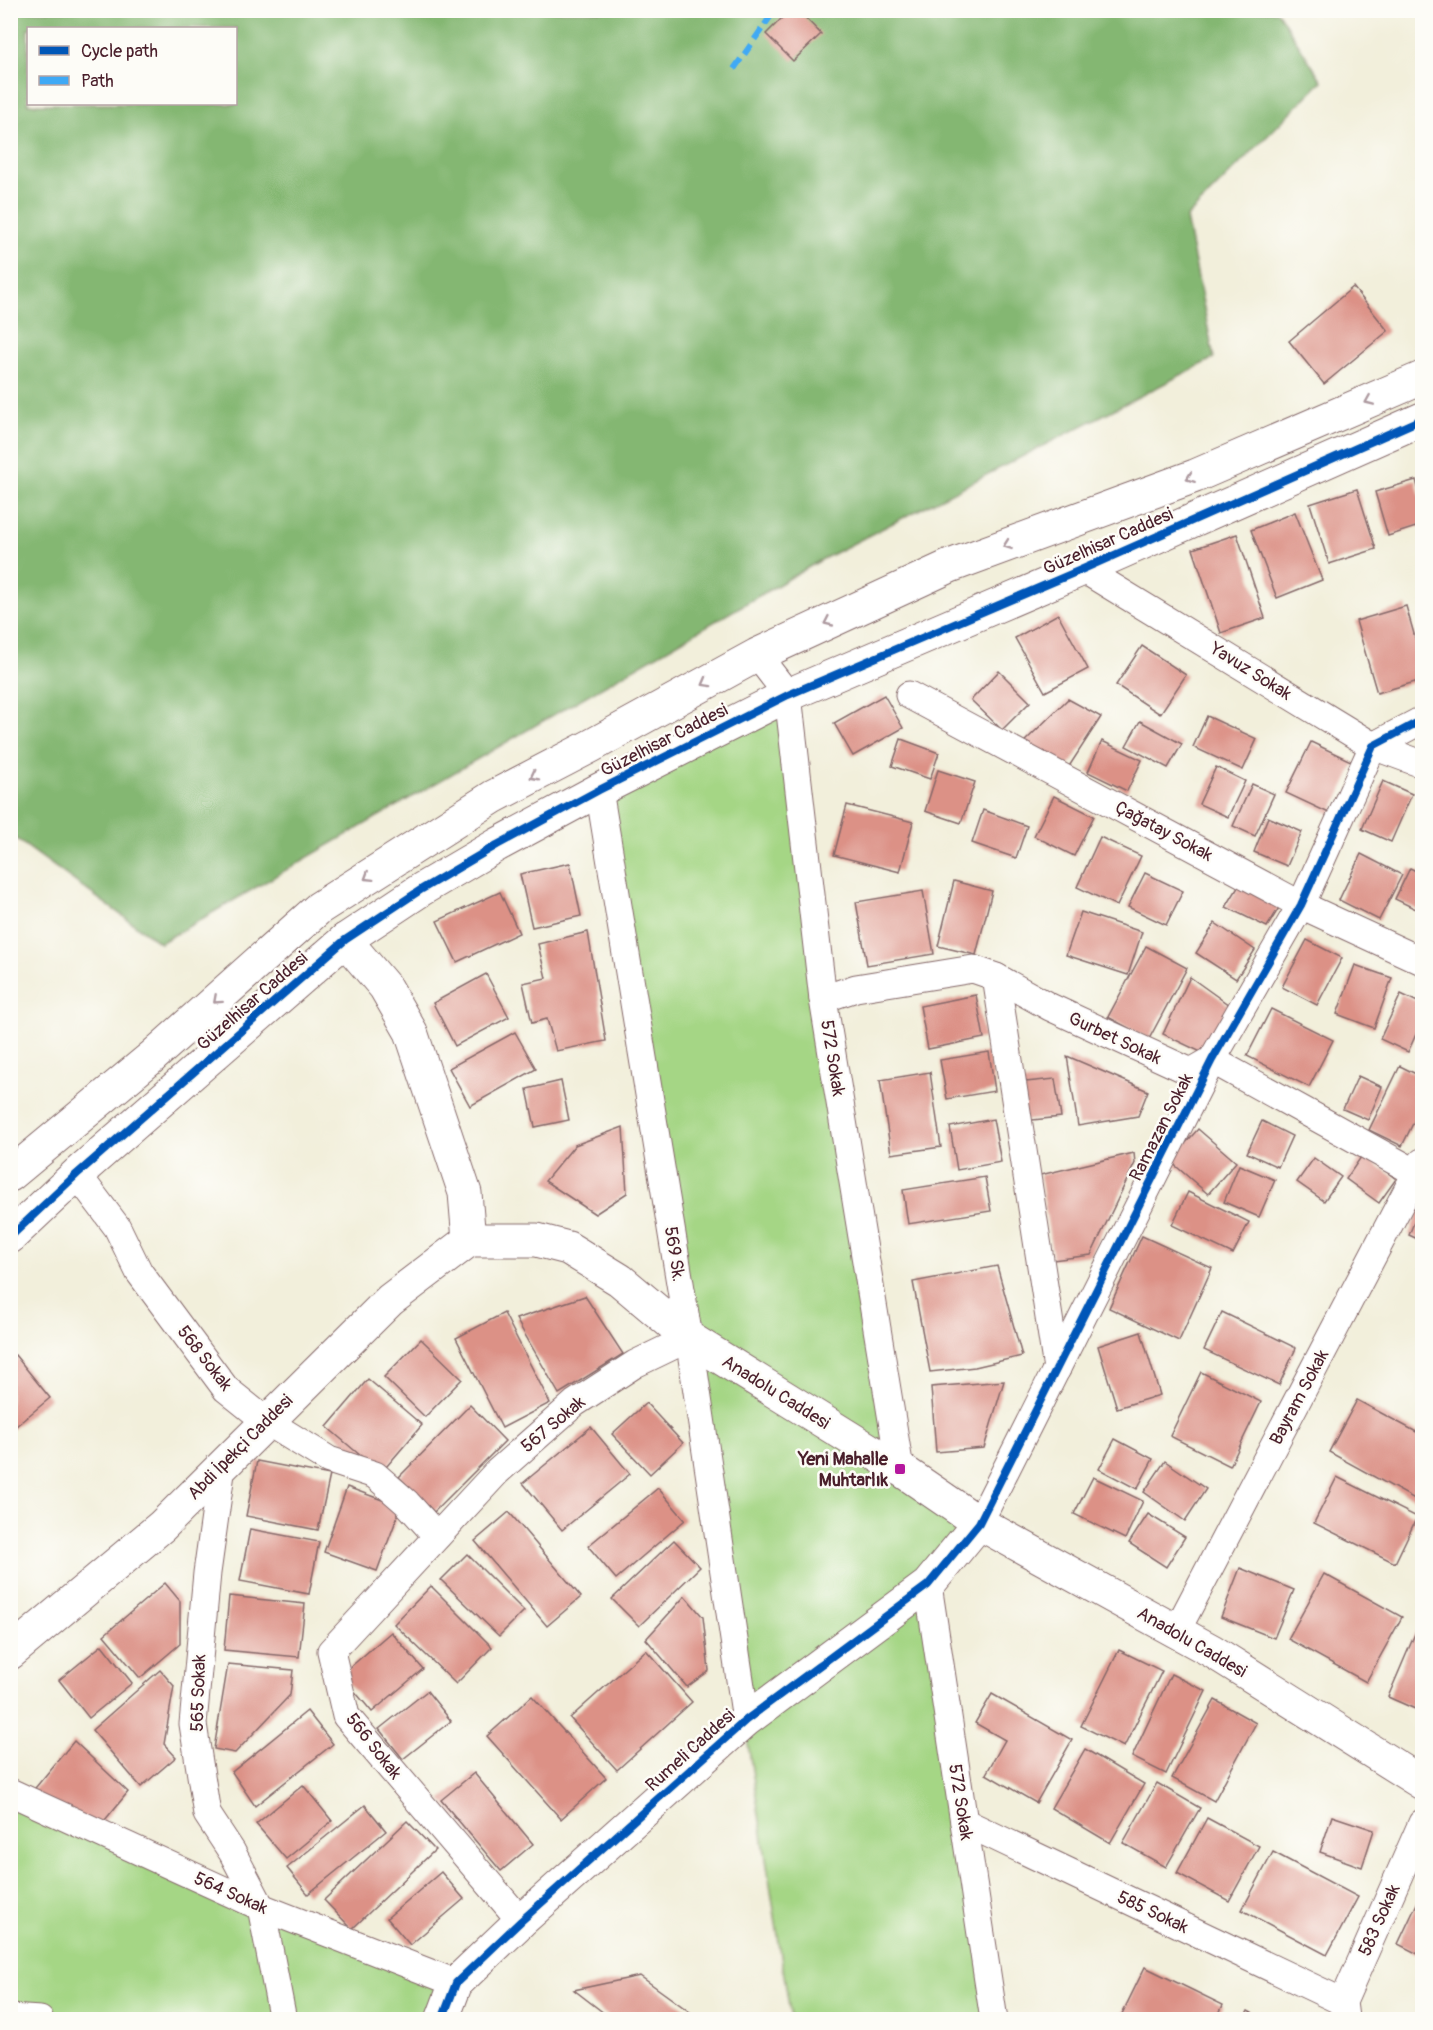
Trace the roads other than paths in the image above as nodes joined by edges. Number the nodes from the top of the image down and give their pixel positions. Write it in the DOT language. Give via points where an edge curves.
graph roads {
  1 [pos="1422,378"];
  2 [pos="1422,418"];
  3 [pos="1083,569"];
  4 [pos="757,655"];
  5 [pos="788,695"];
  6 [pos="909,695"];
  7 [pos="1422,720"];
  8 [pos="1373,747"];
  9 [pos="1422,764"];
  10 [pos="599,790"];
  11 [pos="1301,905"];
  12 [pos="345,940"];
  13 [pos="1422,961"];
  14 [pos="996,977"];
  15 [pos="823,999"];
  16 [pos="1212,1060"];
  17 [pos="1420,1171"];
  18 [pos="77,1174"];
  19 [pos="10,1175"];
  20 [pos="10,1237"];
  21 [pos="469,1240"];
  22 [pos="689,1338"];
  23 [pos="1057,1369"];
  24 [pos="266,1421"];
  25 [pos="222,1466"];
  26 [pos="900,1468"];
  27 [pos="979,1523"];
  28 [pos="437,1536"];
  29 [pos="928,1585"];
  30 [pos="1176,1632"];
  31 [pos="10,1653"];
  32 [pos="746,1720"];
  33 [pos="1422,1783"];
  34 [pos="10,1792"];
  35 [pos="964,1822"];
  36 [pos="1422,1822"];
  37 [pos="261,1907"];
  38 [pos="521,1921"];
  39 [pos="456,1983"];
  40 [pos="1344,2011"];
  41 [pos="10,2018"];
  42 [pos="40,2019"];
  43 [pos="283,2019"];
  44 [pos="442,2019"];
  45 [pos="994,2019"];
  1 -- 4 [label="street, Güzelhisar Caddesi, one-way" via="1195,476 950,566"];
  2 -- 3 [label="street, Güzelhisar Caddesi"];
  3 -- 5 [label="street, Güzelhisar Caddesi"];
  3 -- 8 [label="street, Yavuz Sokak"];
  4 -- 5 [label="street"];
  4 -- 19 [label="street, Güzelhisar Caddesi, one-way" via="493,797 319,908 152,1057"];
  5 -- 10 [label="street, Güzelhisar Caddesi"];
  5 -- 15 [label="street, 572 Sokak"];
  6 -- 11 [label="street, Çağatay Sokak"];
  7 -- 8 [label="street"];
  8 -- 9 [label="street, Yavuz Sokak"];
  8 -- 11 [label="street, Ramazan Sokak"];
  10 -- 12 [label="street, Güzelhisar Caddesi" via="431,883"];
  10 -- 22 [label="street, 569 Sk."];
  11 -- 13 [label="street, Çağatay Sokak"];
  11 -- 16 [label="street, Ramazan Sokak"];
  12 -- 18 [label="street, Güzelhisar Caddesi"];
  12 -- 21 [label="street" via="385,987 411,1032 465,1193"];
  14 -- 15 [label="street, Gurbet Sokak" via="973,969 856,988"];
  14 -- 16 [label="street, Gurbet Sokak" via="1050,1007 1191,1072"];
  14 -- 23 [label="street"];
  15 -- 26 [label="street, 572 Sokak"];
  16 -- 17 [label="street"];
  16 -- 23 [label="street, Ramazan Sokak"];
  17 -- 30 [label="street, Bayram Sokak"];
  18 -- 20 [label="street, Güzelhisar Caddesi"];
  18 -- 24 [label="street, 568 Sokak" via="117,1227 139,1272 226,1389"];
  21 -- 22 [label="street, Anadolu Caddesi" via="537,1240 567,1248 620,1280"];
  21 -- 24 [label="street, Abdi İpekçi Caddesi" via="390,1300"];
  22 -- 26 [label="street, Anadolu Caddesi"];
  22 -- 28 [label="street, 567 Sokak" via="635,1364 575,1403 497,1473"];
  22 -- 32 [label="street, 569 Sk."];
  23 -- 27 [label="street, Ramazan Sokak"];
  24 -- 25 [label="street, Abdi İpekçi Caddesi"];
  24 -- 28 [label="street, 568 Sokak" via="329,1460 375,1475"];
  25 -- 31 [label="street, Abdi İpekçi Caddesi" via="162,1526"];
  25 -- 37 [label="street, 565 Sokak" via="193,1724 207,1814"];
  26 -- 27 [label="street, Anadolu Caddesi"];
  27 -- 29 [label="street, Rumeli Caddesi"];
  27 -- 30 [label="street, Anadolu Caddesi"];
  28 -- 38 [label="street, 566 Sokak" via="331,1651 346,1716"];
  29 -- 32 [label="street, Rumeli Caddesi"];
  29 -- 35 [label="street, 572 Sokak"];
  30 -- 33 [label="street, Anadolu Caddesi"];
  32 -- 38 [label="street, Rumeli Caddesi"];
  34 -- 37 [label="street, 564 Sokak"];
  35 -- 40 [label="street, 585 Sokak"];
  35 -- 45 [label="street, 572 Sokak"];
  36 -- 40 [label="street, 583 Sokak"];
  37 -- 39 [label="street, 564 Sokak"];
  37 -- 43 [label="street, 565 Sokak"];
  38 -- 39 [label="street, Rumeli Caddesi"];
  39 -- 44 [label="street, Rumeli Caddesi"];
  41 -- 42 [label="street"];
}
